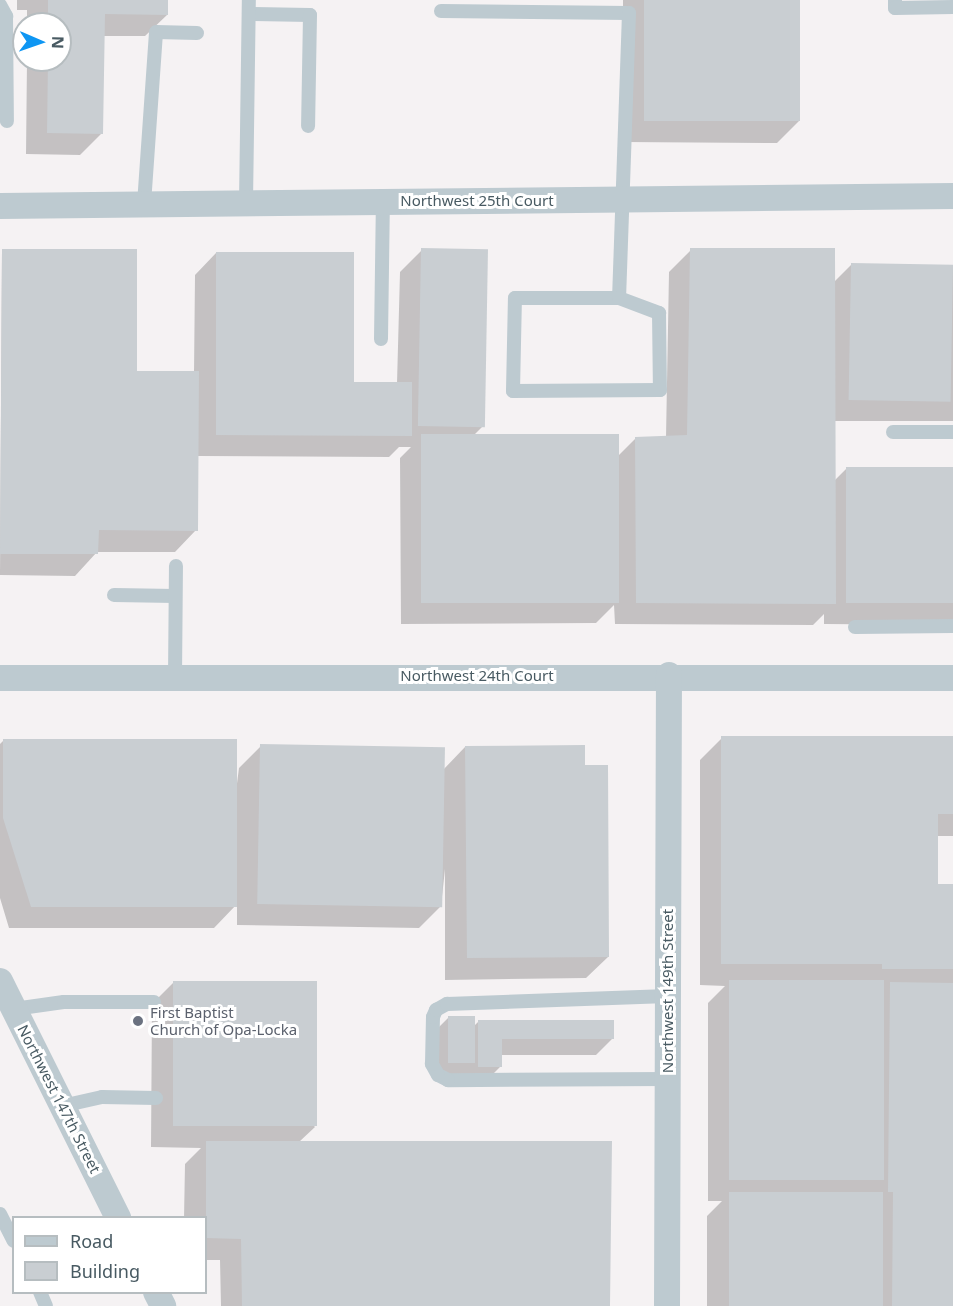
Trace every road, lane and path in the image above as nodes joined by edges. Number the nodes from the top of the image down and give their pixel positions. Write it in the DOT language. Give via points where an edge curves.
graph roads {
  1 [pos="895,0"];
  2 [pos="0,5"];
  3 [pos="249,7"];
  4 [pos="953,7"];
  5 [pos="441,11"];
  6 [pos="197,33"];
  7 [pos="7,121"];
  8 [pos="308,126"];
  9 [pos="953,196"];
  10 [pos="383,201"];
  11 [pos="620,201"];
  12 [pos="246,203"];
  13 [pos="144,204"];
  14 [pos="0,206"];
  15 [pos="619,298"];
  16 [pos="381,339"];
  17 [pos="893,432"];
  18 [pos="953,432"];
  19 [pos="176,566"];
  20 [pos="114,595"];
  21 [pos="175,596"];
  22 [pos="953,626"];
  23 [pos="855,627"];
  24 [pos="669,675"];
  25 [pos="175,677"];
  26 [pos="0,678"];
  27 [pos="953,678"];
  28 [pos="0,981"];
  29 [pos="668,996"];
  30 [pos="154,1002"];
  31 [pos="14,1009"];
  32 [pos="668,1078"];
  33 [pos="156,1098"];
  34 [pos="62,1106"];
  35 [pos="0,1214"];
  36 [pos="117,1216"];
  37 [pos="12,1237"];
  38 [pos="667,1306"];
  1 -- 4 [label="lane" via="896,8"];
  2 -- 7 [label="lane" via="6,16"];
  3 -- 8 [label="lane" via="310,15"];
  3 -- 12 [label="lane"];
  5 -- 11 [label="lane" via="629,13 629,94"];
  6 -- 13 [label="lane" via="156,32"];
  9 -- 11 [label="street, Northwest 25th Court"];
  10 -- 11 [label="street, Northwest 25th Court"];
  10 -- 12 [label="street, Northwest 25th Court"];
  10 -- 16 [label="lane"];
  11 -- 15 [label="lane"];
  12 -- 13 [label="street, Northwest 25th Court"];
  13 -- 14 [label="street, Northwest 25th Court"];
  15 -- 15 [label="lane" via="515,298 513,391 660,390 658,312"];
  17 -- 18 [label="lane"];
  19 -- 21 [label="lane"];
  20 -- 21 [label="lane"];
  21 -- 25 [label="lane"];
  22 -- 23 [label="lane"];
  24 -- 25 [label="street, Northwest 24th Court"];
  24 -- 27 [label="street, Northwest 24th Court"];
  24 -- 29 [label="street, Northwest 149th Street"];
  25 -- 26 [label="street, Northwest 24th Court"];
  28 -- 31 [label="street, Northwest 147th Street"];
  29 -- 32 [label="street, Northwest 149th Street"];
  29 -- 32 [label="lane" via="447,1004 436,1010 433,1017 432,1055 438,1075 448,1080"];
  30 -- 31 [label="lane" via="64,1002"];
  31 -- 34 [label="street, Northwest 147th Street"];
  32 -- 38 [label="street, Northwest 149th Street"];
  33 -- 34 [label="lane" via="102,1097"];
  34 -- 36 [label="street, Northwest 147th Street"];
  35 -- 37 [label="lane"];
}
